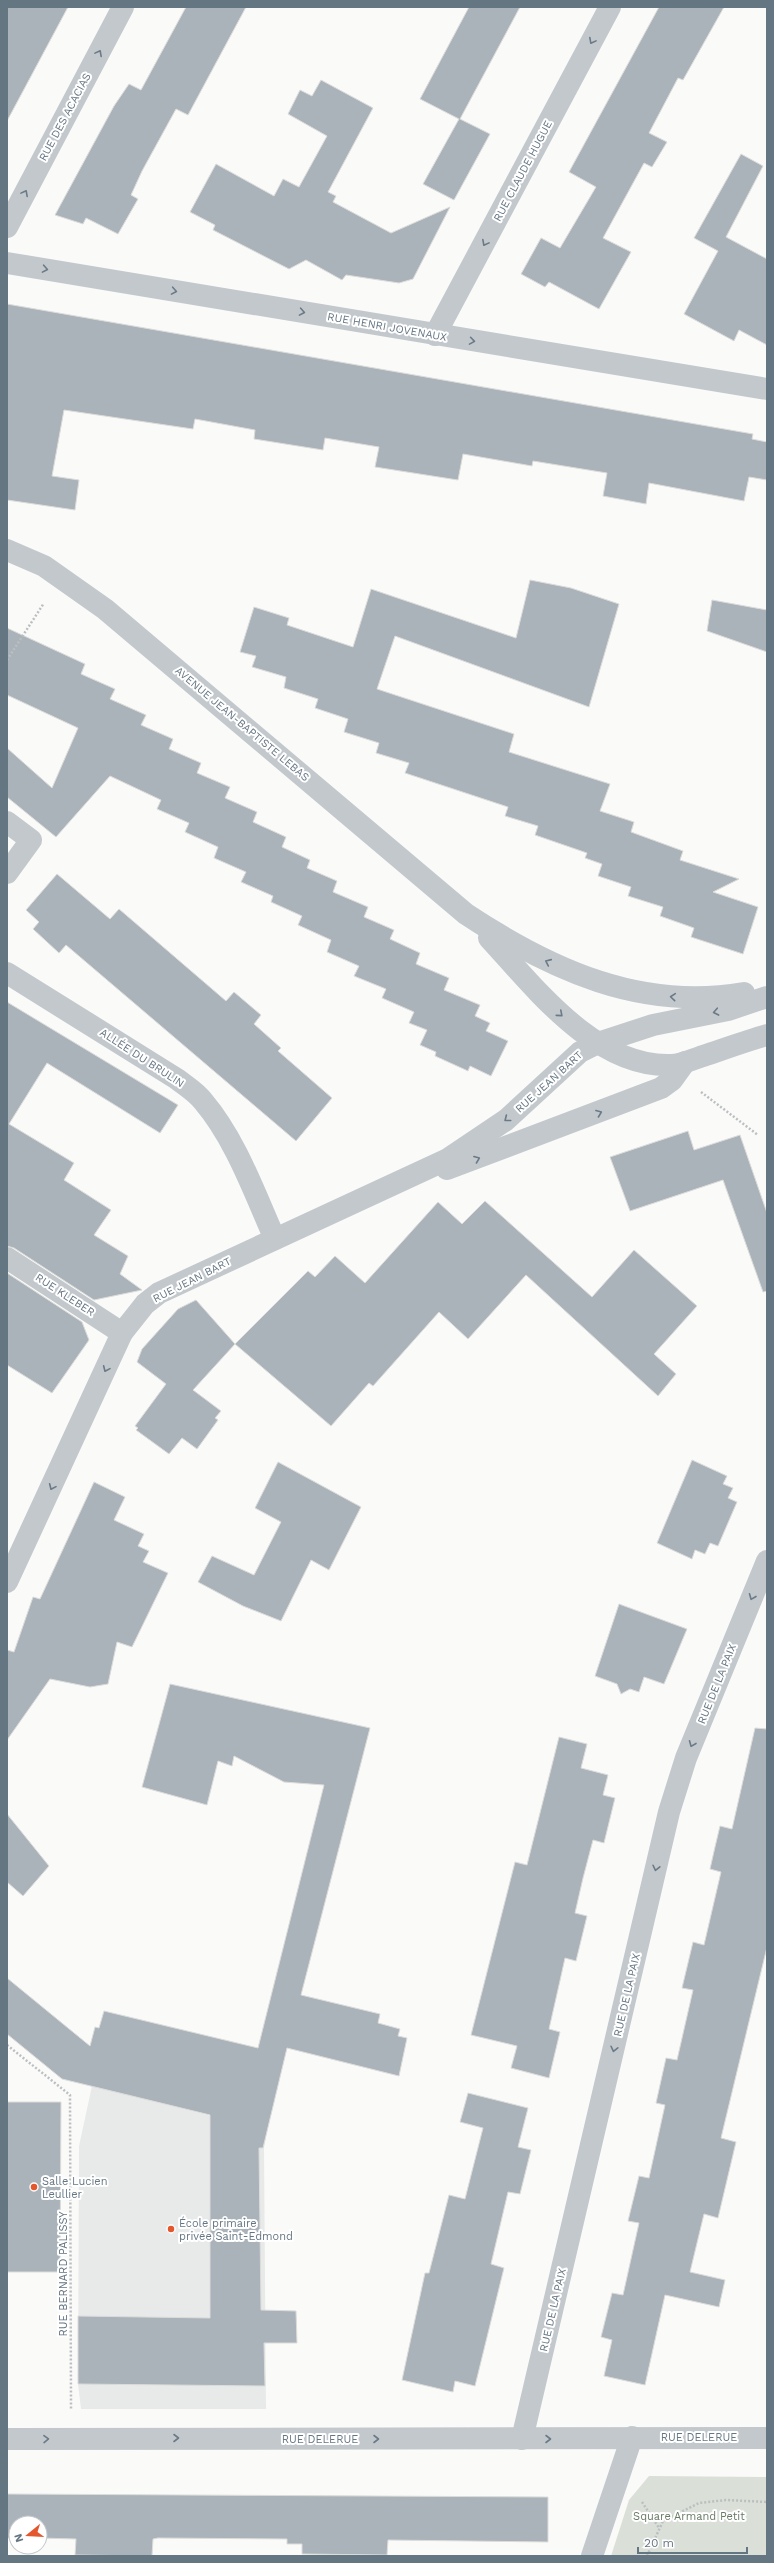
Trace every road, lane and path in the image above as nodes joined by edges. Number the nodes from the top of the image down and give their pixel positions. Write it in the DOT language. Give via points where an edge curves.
graph roads {
  1 [pos="123,7"];
  2 [pos="610,7"];
  3 [pos="7,227"];
  4 [pos="7,263"];
  5 [pos="435,335"];
  6 [pos="767,389"];
  7 [pos="7,550"];
  8 [pos="61,577"];
  9 [pos="7,660"];
  10 [pos="7,822"];
  11 [pos="7,873"];
  12 [pos="466,914"];
  13 [pos="7,973"];
  14 [pos="767,988"];
  15 [pos="767,997"];
  16 [pos="767,1035"];
  17 [pos="598,1043"];
  18 [pos="685,1062"];
  19 [pos="672,1080"];
  20 [pos="758,1135"];
  21 [pos="413,1178"];
  22 [pos="275,1238"];
  23 [pos="7,1258"];
  24 [pos="122,1333"];
  25 [pos="767,1561"];
  26 [pos="7,1582"];
  27 [pos="7,2045"];
  28 [pos="632,2437"];
  29 [pos="71,2438"];
  30 [pos="767,2438"];
  31 [pos="7,2439"];
  32 [pos="522,2439"];
  33 [pos="767,2502"];
  34 [pos="592,2556"];
  35 [pos="647,2556"];
  3 -- 1 [label="street, RUE DES ACACIAS, one-way"];
  2 -- 5 [label="street, RUE CLAUDE HUGUE, one-way"];
  4 -- 5 [label="street, RUE HENRI JOVENAUX, one-way"];
  5 -- 6 [label="street, RUE HENRI JOVENAUX, one-way"];
  7 -- 8 [label="street, AVENUE JEAN-BAPTISTE LEBAS" via="44,566"];
  8 -- 9 [label="path"];
  8 -- 12 [label="street, AVENUE JEAN-BAPTISTE LEBAS" via="104,609"];
  10 -- 11 [label="street" via="31,840"];
  14 -- 12 [label="street, AVENUE JEAN-BAPTISTE LEBAS, one-way" via="713,997 685,998 645,994 609,985 549,963 517,947"];
  12 -- 17 [label="street, AVENUE JEAN-BAPTISTE LEBAS, one-way" via="552,1006"];
  13 -- 22 [label="street, ALLÉE DU BRULIN" via="177,1079 202,1099 220,1123 240,1159"];
  15 -- 17 [label="street, RUE JEAN BART, one-way" via="728,1010 653,1025"];
  16 -- 18 [label="street"];
  17 -- 18 [label="street, AVENUE JEAN-BAPTISTE LEBAS" via="634,1060 650,1064 672,1065"];
  17 -- 21 [label="street, RUE JEAN BART, one-way" via="580,1052 506,1120 448,1159"];
  18 -- 19 [label="street, RUE JEAN BART"];
  19 -- 20 [label="path" via="706,1093"];
  21 -- 19 [label="street, RUE JEAN BART, one-way" via="471,1161 643,1096"];
  21 -- 22 [label="street, RUE JEAN BART"];
  22 -- 24 [label="street, RUE JEAN BART" via="160,1293 145,1304"];
  23 -- 24 [label="street, RUE KLEBER"];
  24 -- 26 [label="street, RUE JEAN BART, one-way"];
  25 -- 32 [label="street, RUE DE LA PAIX, one-way" via="686,1758 669,1812"];
  27 -- 29 [label="path, RUE BERNARD PALISSY" via="70,2095"];
  28 -- 30 [label="street, RUE DELERUE"];
  32 -- 28 [label="street, RUE DELERUE, one-way"];
  28 -- 34 [label="street"];
  31 -- 29 [label="street, RUE DELERUE, one-way"];
  29 -- 32 [label="street, RUE DELERUE, one-way"];
  33 -- 35 [label="path" via="726,2500 699,2503 663,2521"];
}
